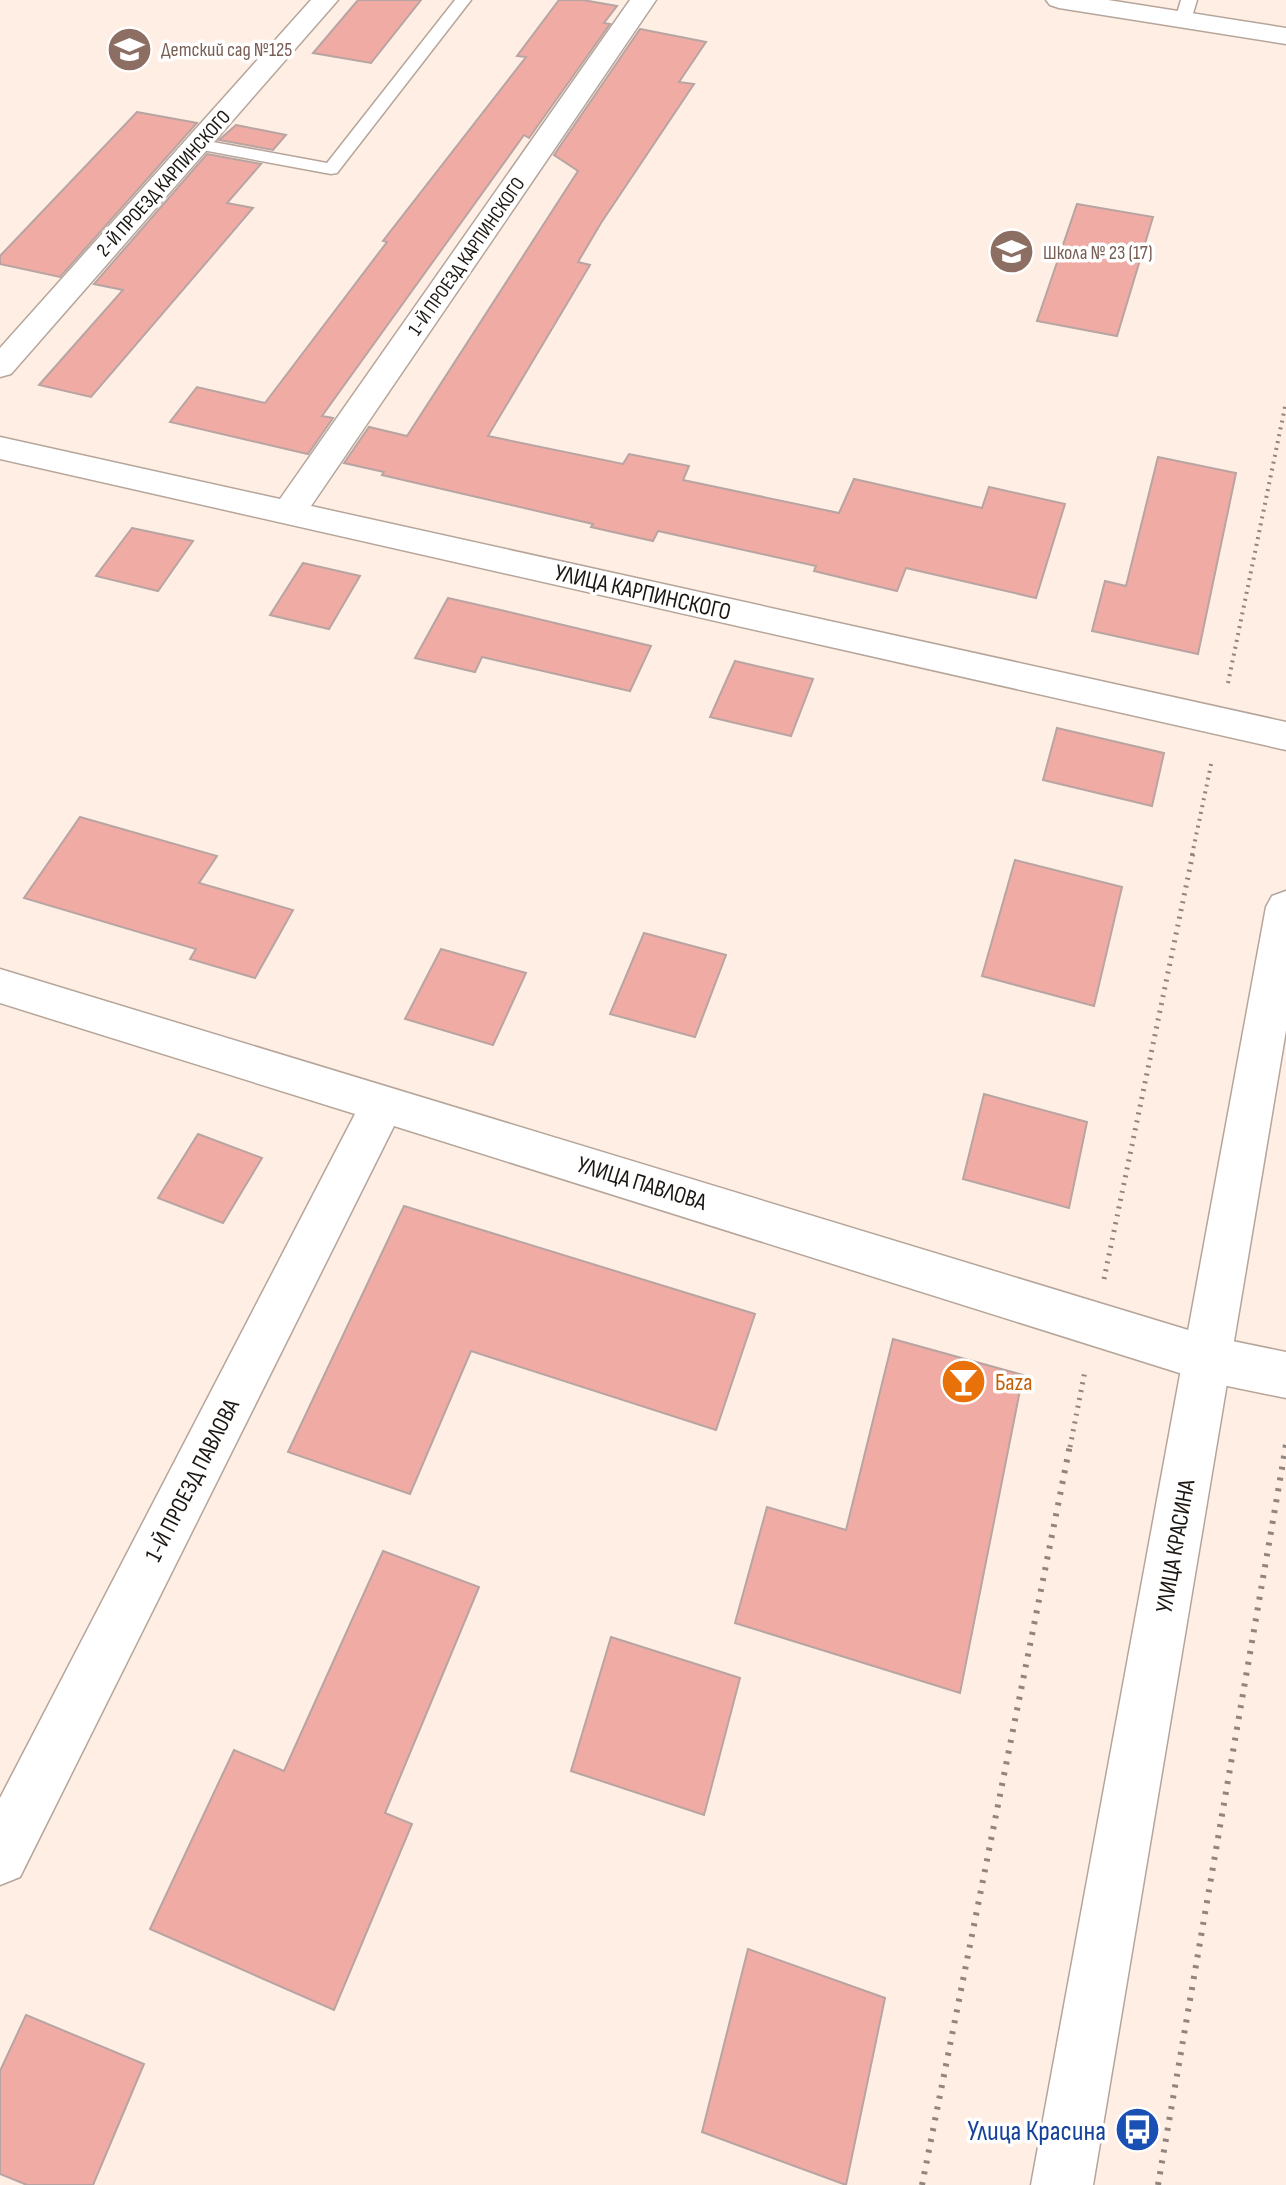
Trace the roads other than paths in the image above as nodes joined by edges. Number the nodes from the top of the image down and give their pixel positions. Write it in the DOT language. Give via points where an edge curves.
graph roads {
  1 [pos="325,0"];
  2 [pos="463,0"];
  3 [pos="643,0"];
  4 [pos="1059,0"];
  5 [pos="1186,10"];
  6 [pos="1286,36"];
  7 [pos="197,144"];
  8 [pos="0,367"];
  9 [pos="0,448"];
  10 [pos="289,512"];
  11 [pos="1286,736"];
  12 [pos="1286,907"];
  13 [pos="0,986"];
  14 [pos="383,1103"];
  15 [pos="1208,1359"];
  16 [pos="1286,1375"];
  17 [pos="0,1857"];
  18 [pos="1062,2185"];
  1 -- 7 [label="street, 2-Й ПРОЕЗД КАРПИНСКОГО"];
  2 -- 7 [label="lane" via="331,169"];
  3 -- 10 [label="street, 1-Й ПРОЕЗД КАРПИНСКОГО"];
  4 -- 5 [label="street"];
  5 -- 6 [label="street"];
  7 -- 8 [label="street, 2-Й ПРОЕЗД КАРПИНСКОГО"];
  9 -- 10 [label="street, УЛИЦА КАРПИНСКОГО"];
  10 -- 11 [label="street, УЛИЦА КАРПИНСКОГО"];
  12 -- 15 [label="street, УЛИЦА КРАСИНА"];
  13 -- 14 [label="street, УЛИЦА ПАВЛОВА"];
  14 -- 15 [label="street, УЛИЦА ПАВЛОВА"];
  14 -- 17 [label="street, 1-Й ПРОЕЗД ПАВЛОВА"];
  15 -- 16 [label="street, УЛИЦА ПАВЛОВА"];
  15 -- 18 [label="street, УЛИЦА КРАСИНА"];
}
